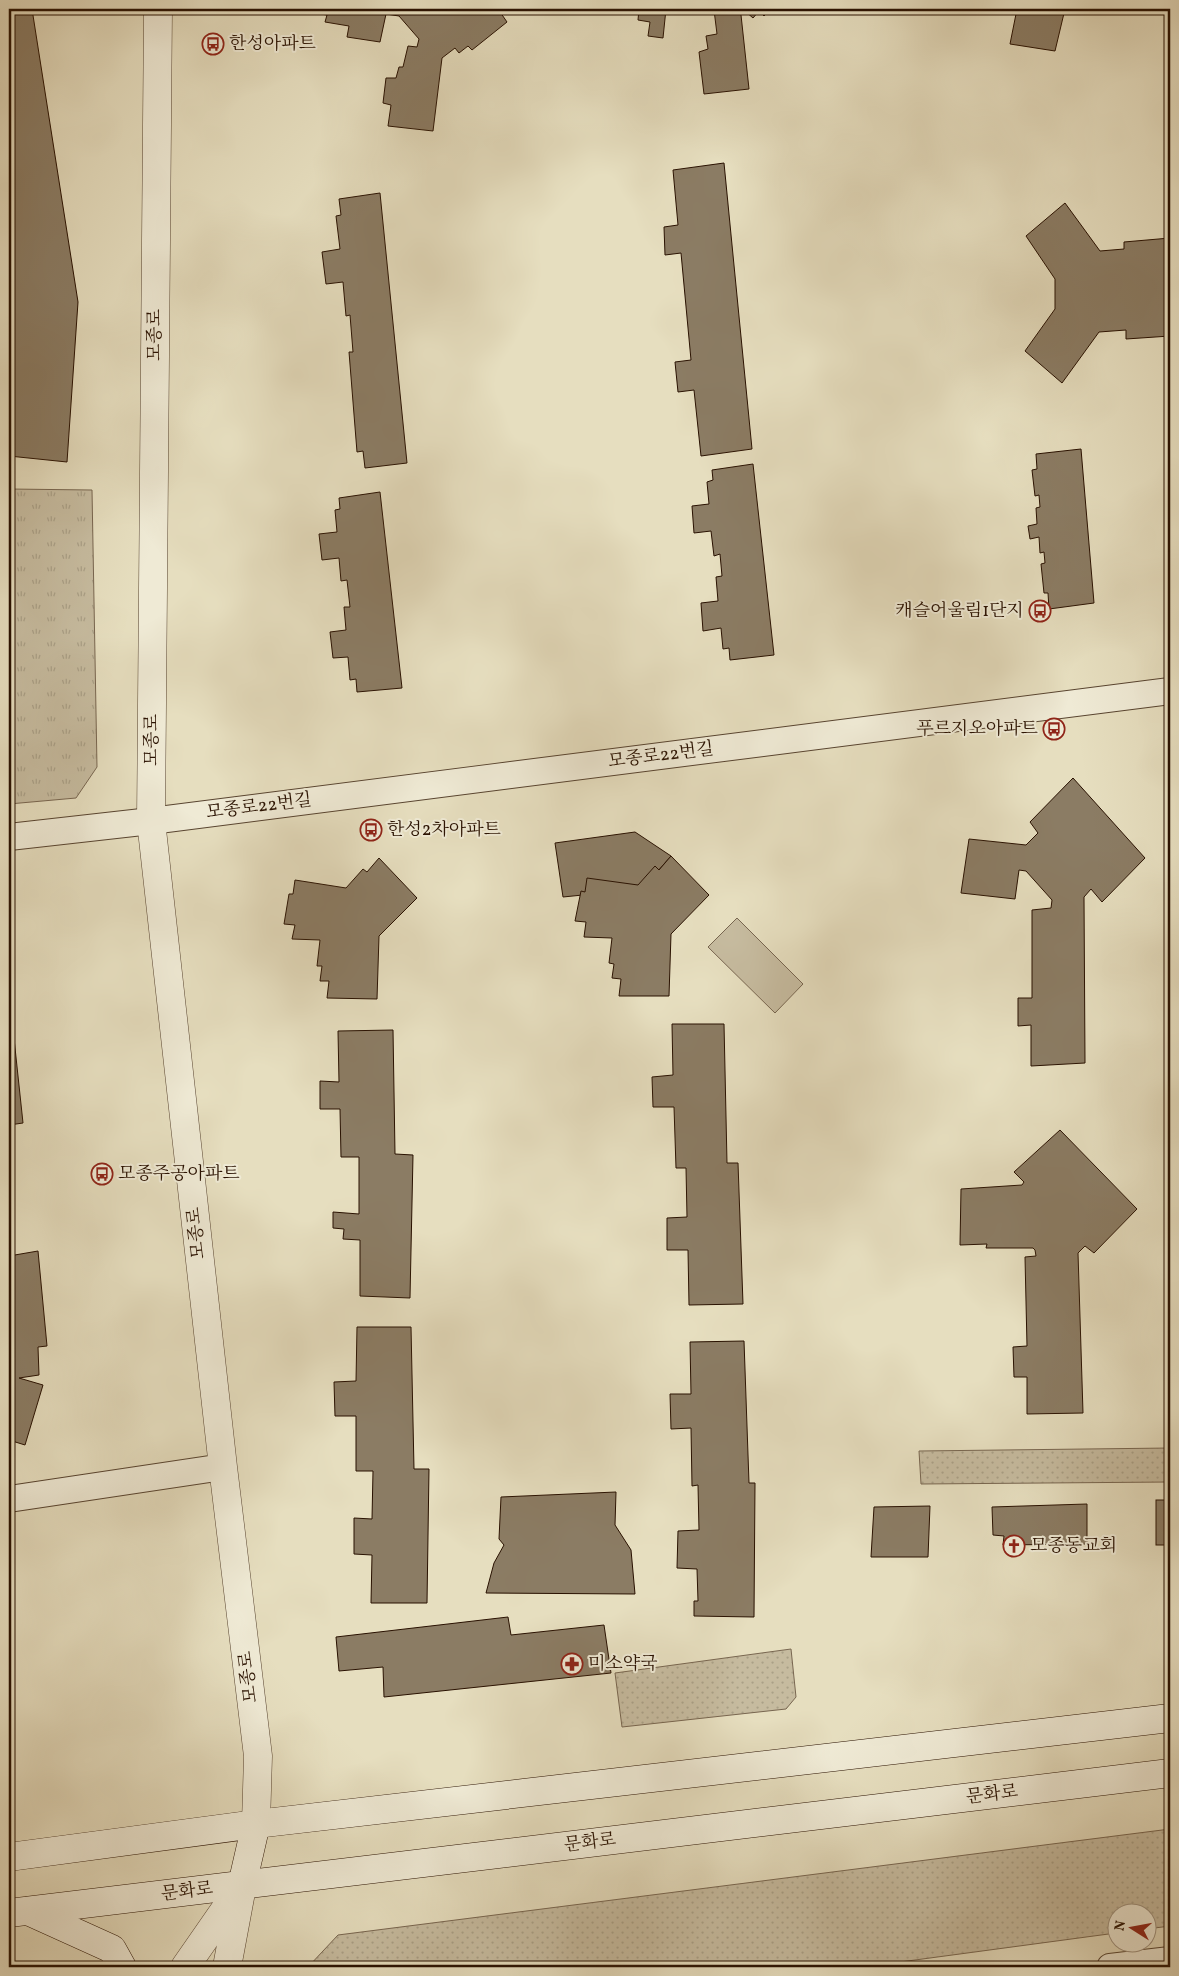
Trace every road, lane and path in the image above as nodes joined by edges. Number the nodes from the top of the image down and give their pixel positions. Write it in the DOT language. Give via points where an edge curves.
graph roads {
  1 [pos="158,9"];
  2 [pos="1170,691"];
  3 [pos="151,821"];
  4 [pos="9,837"];
  5 [pos="223,1468"];
  6 [pos="9,1499"];
  7 [pos="1170,1718"];
  8 [pos="1170,1773"];
  9 [pos="256,1824"];
  10 [pos="9,1857"];
  11 [pos="242,1885"];
  12 [pos="19,1912"];
  13 [pos="1170,1960"];
  14 [pos="122,1967"];
  15 [pos="185,1967"];
  16 [pos="227,1967"];
  17 [pos="1110,1967"];
  1 -- 3 [label="main road, 모종로"];
  2 -- 3 [label="street, 모종로22번길"];
  3 -- 4 [label="street, 모종로22번길"];
  3 -- 5 [label="main road, 모종로"];
  5 -- 6 [label="street"];
  5 -- 9 [label="main road, 모종로" via="258,1756"];
  7 -- 9 [label="main road"];
  8 -- 11 [label="main road, 문화로"];
  9 -- 10 [label="main road"];
  9 -- 11 [label="main road, 모종로"];
  11 -- 12 [label="main road, 문화로"];
  11 -- 15 [label="main road"];
  11 -- 16 [label="main road, 모종로"];
  12 -- 14 [label="main road" via="112,1949"];
  13 -- 17 [label="street"];
}
